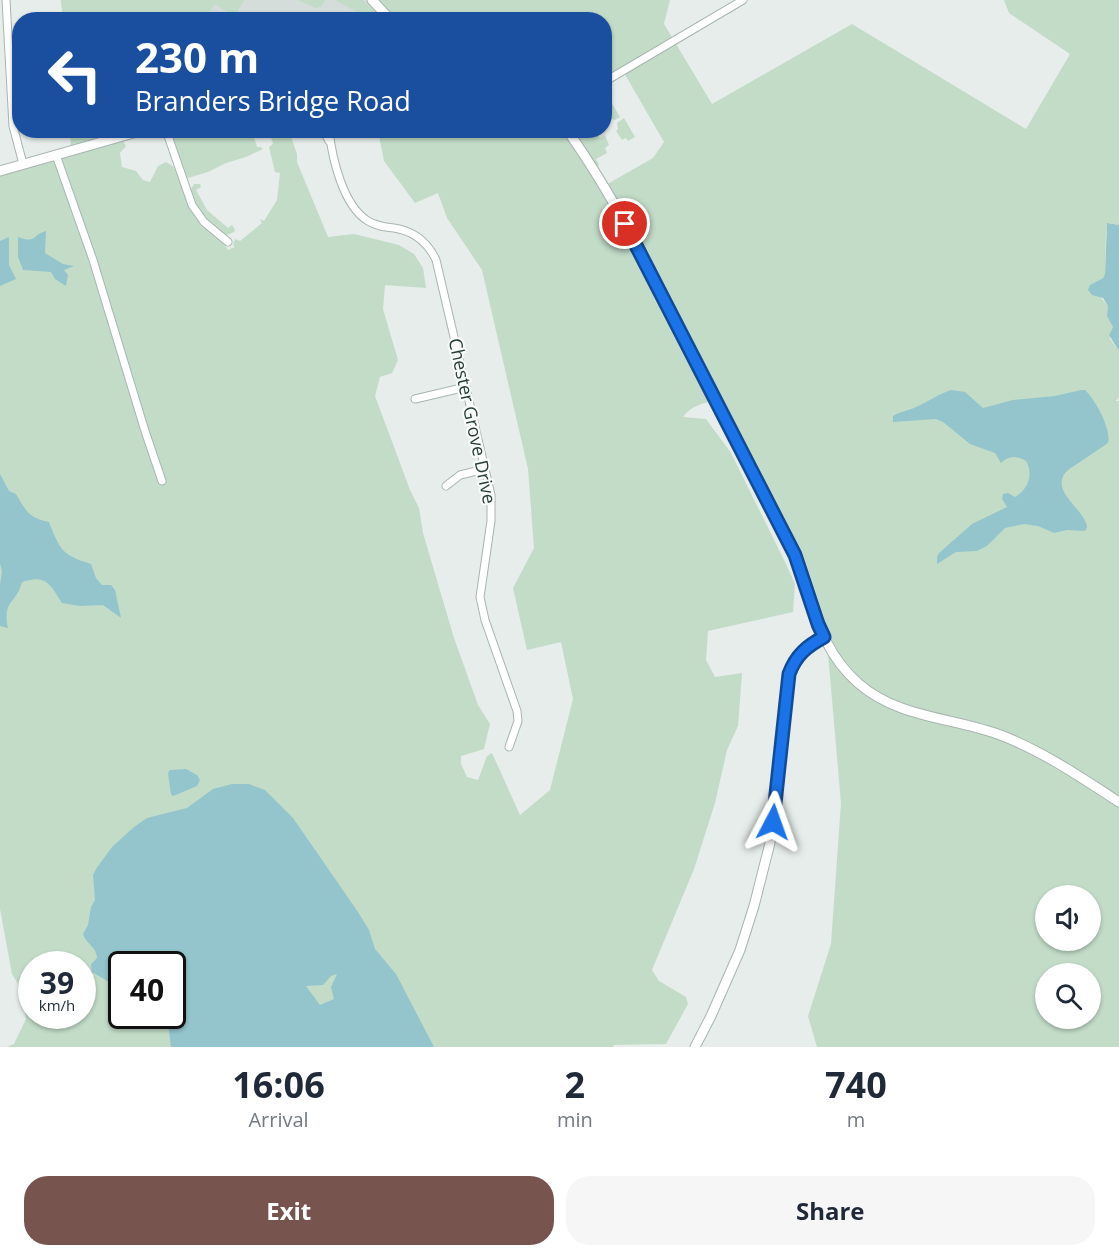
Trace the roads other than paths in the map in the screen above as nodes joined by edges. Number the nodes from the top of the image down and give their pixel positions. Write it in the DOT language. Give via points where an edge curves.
graph roads {
  1 [pos="6,0"];
  2 [pos="372,0"];
  3 [pos="743,0"];
  4 [pos="384,12"];
  5 [pos="612,77"];
  6 [pos="12,94"];
  7 [pos="17,138"];
  8 [pos="116,138"];
  9 [pos="169,138"];
  10 [pos="328,138"];
  11 [pos="330,138"];
  12 [pos="573,138"];
  13 [pos="331,144"];
  14 [pos="56,155"];
  15 [pos="23,164"];
  16 [pos="0,171"];
  17 [pos="228,242"];
  18 [pos="466,387"];
  19 [pos="415,399"];
  20 [pos="485,469"];
  21 [pos="162,481"];
  22 [pos="446,486"];
  23 [pos="824,637"];
  24 [pos="509,747"];
  25 [pos="1119,802"];
  26 [pos="695,1047"];
  1 -- 6 [label="street"];
  2 -- 4 [label="street"];
  3 -- 5 [label="street"];
  7 -- 15 [label="street"];
  8 -- 14 [label="street"];
  9 -- 17 [label="street" via="192,205 204,222"];
  10 -- 13 [label="street, Chester Grove Drive"];
  11 -- 13 [label="street, Chester Grove Drive"];
  12 -- 23 [label="street" via="630,233 795,555"];
  13 -- 18 [label="street, Chester Grove Drive" via="353,208 378,226 416,235 436,260"];
  14 -- 15 [label="street"];
  14 -- 21 [label="street"];
  15 -- 16 [label="street"];
  18 -- 19 [label="street"];
  18 -- 20 [label="street, Chester Grove Drive"];
  20 -- 22 [label="street" via="460,475"];
  20 -- 24 [label="street, Chester Grove Drive" via="492,510 480,597 517,711 518,721"];
  23 -- 25 [label="street" via="845,670 880,699 907,711 1004,737 1044,756"];
  23 -- 26 [label="street" via="800,653 789,674 773,822 749,925"];
}
